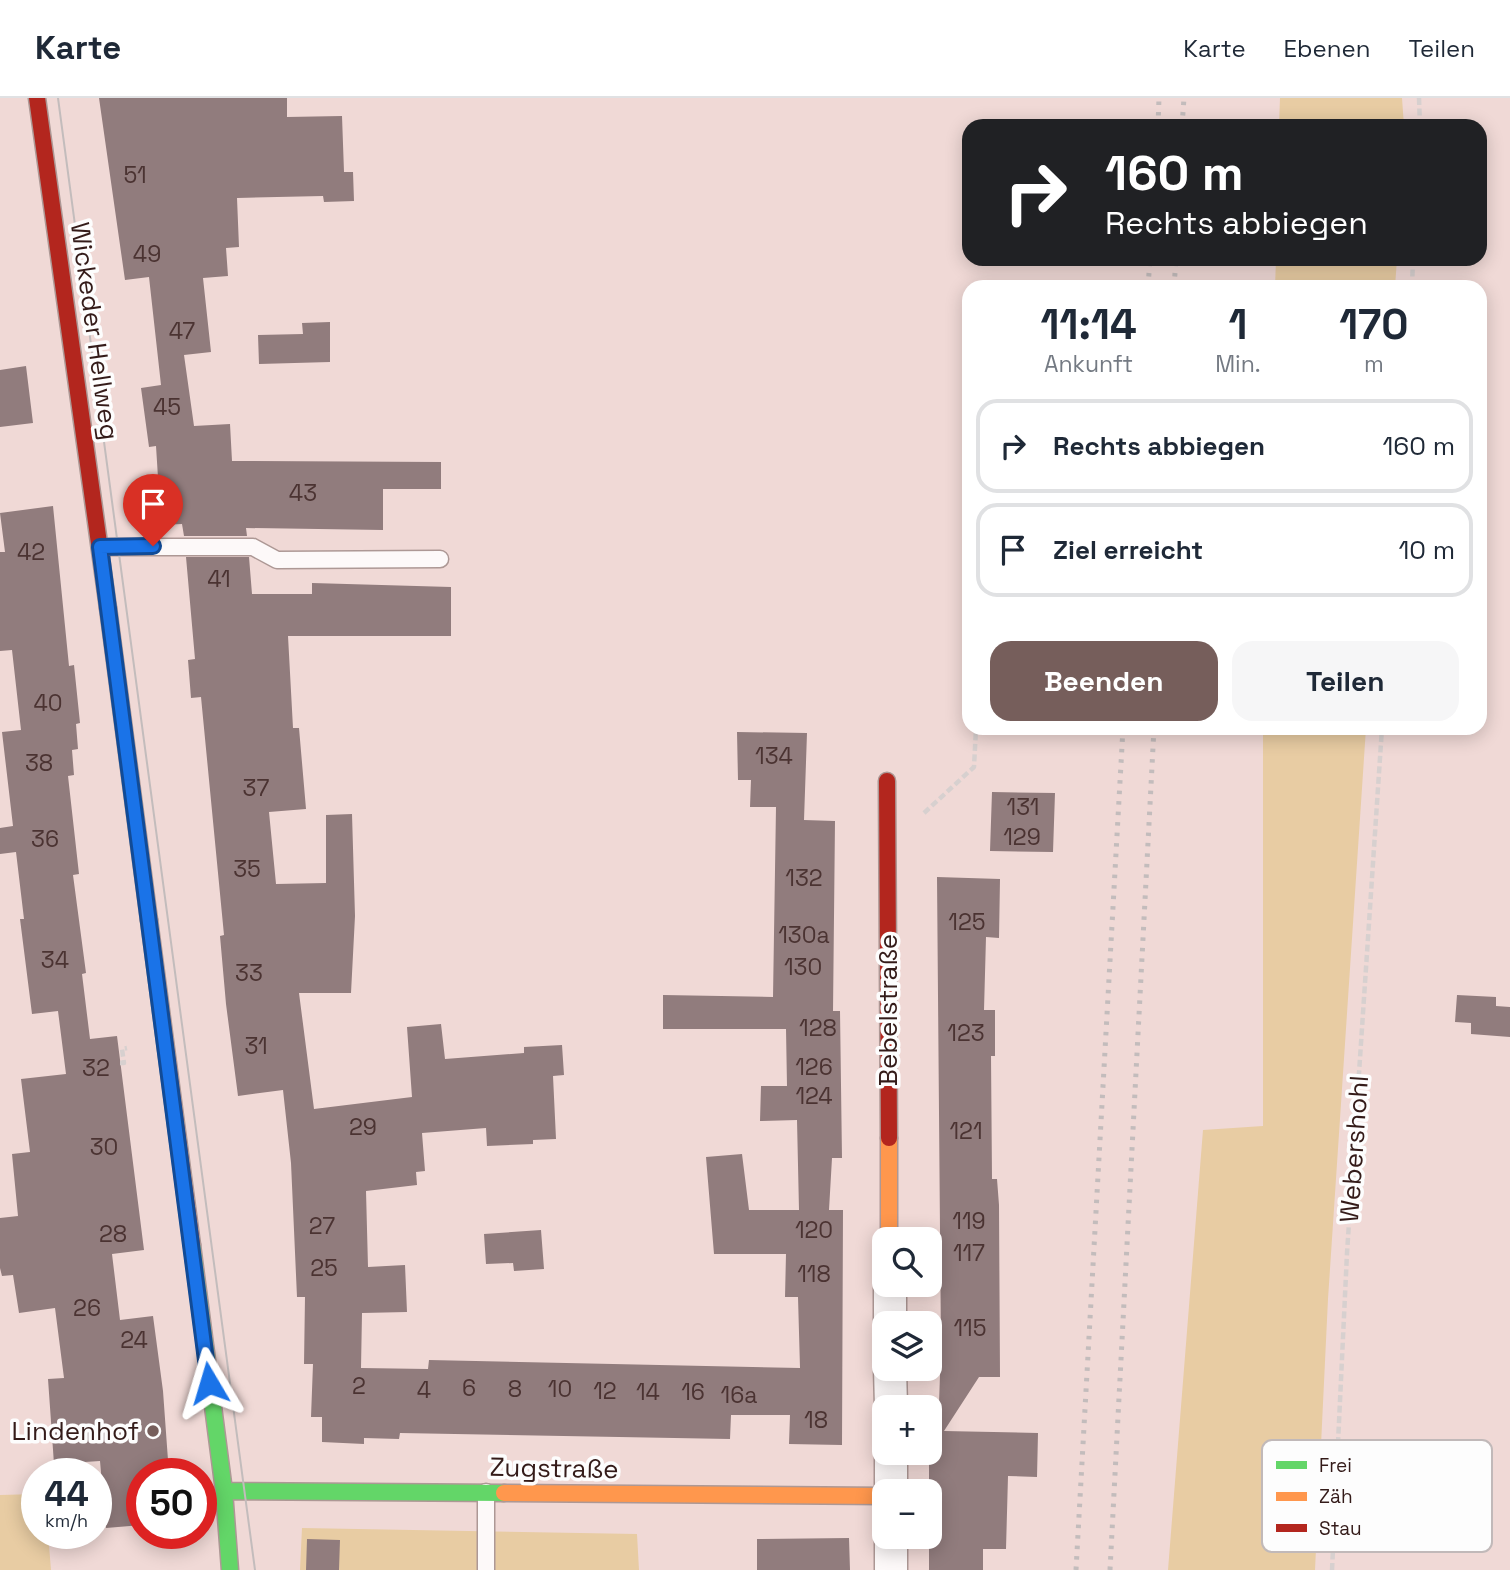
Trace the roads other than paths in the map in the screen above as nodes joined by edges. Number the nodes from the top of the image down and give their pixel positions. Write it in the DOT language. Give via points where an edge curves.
graph roads {
  1 [pos="37,98"];
  2 [pos="100,547"];
  3 [pos="440,559"];
  4 [pos="887,781"];
  5 [pos="889,1227"];
  6 [pos="224,1491"];
  7 [pos="486,1492"];
  8 [pos="872,1496"];
  9 [pos="891,1549"];
  10 [pos="230,1570"];
  11 [pos="486,1570"];
  12 [pos="891,1570"];
  1 -- 2 [label="main road, Wickeder Hellweg"];
  2 -- 3 [label="lane" via="253,548 277,560"];
  2 -- 6 [label="main road, Wickeder Hellweg"];
  4 -- 5 [label="main road, Bebelstraße"];
  6 -- 7 [label="main road, Zugstraße"];
  6 -- 10 [label="main road, Wickeder Hellweg"];
  7 -- 8 [label="main road, Zugstraße"];
  7 -- 11 [label="lane"];
  9 -- 12 [label="street"];
}
